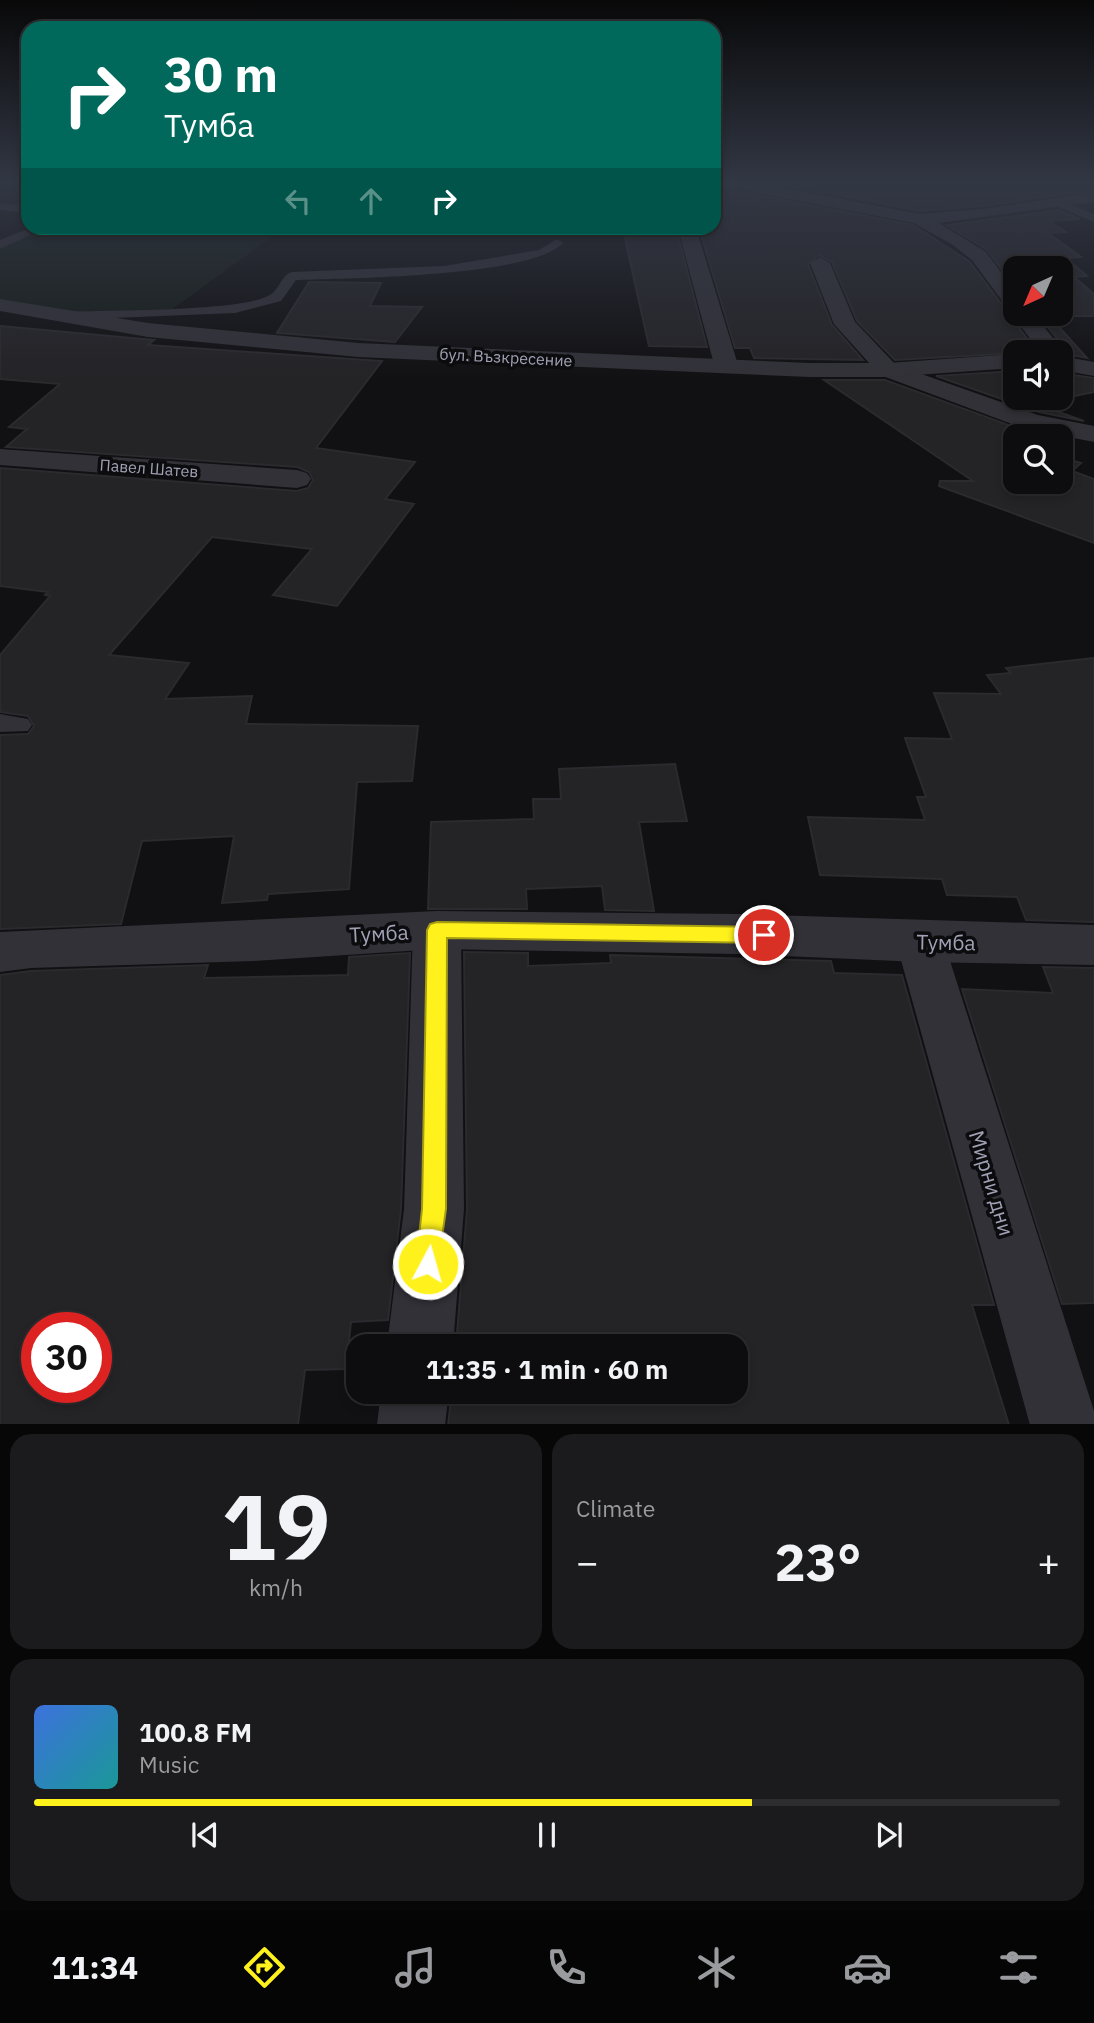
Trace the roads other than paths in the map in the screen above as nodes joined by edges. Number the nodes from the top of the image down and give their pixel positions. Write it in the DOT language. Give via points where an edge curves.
graph roads {
  1 [pos="551,247"];
  2 [pos="693,247"];
  3 [pos="968,247"];
  4 [pos="820,263"];
  5 [pos="1003,289"];
  6 [pos="0,306"];
  7 [pos="64,316"];
  8 [pos="1031,326"];
  9 [pos="1042,340"];
  10 [pos="1003,362"];
  11 [pos="1073,365"];
  12 [pos="727,368"];
  13 [pos="1094,369"];
  14 [pos="888,370"];
  15 [pos="1094,435"];
  16 [pos="2,459"];
  17 [pos="297,479"];
  18 [pos="437,930"];
  19 [pos="920,942"];
  20 [pos="1094,945"];
  21 [pos="0,952"];
  22 [pos="421,1334"];
  23 [pos="413,1404"];
  24 [pos="411,1424"];
  25 [pos="1064,1424"];
  1 -- 7 [label="lane" via="543,253 444,270 292,276 276,298 235,309"];
  2 -- 12 [label="street"];
  3 -- 5 [label="street"];
  4 -- 14 [label="street" via="845,324"];
  6 -- 7 [label="street, бул. Възкресение"];
  7 -- 12 [label="street, бул. Възкресение" via="148,330 358,350"];
  8 -- 9 [label="street"];
  10 -- 14 [label="street, бул. Възкресение"];
  11 -- 13 [label="street"];
  12 -- 14 [label="street, бул. Възкресение"];
  14 -- 15 [label="street" via="1032,422"];
  16 -- 17 [label="street, Павел Шатев"];
  18 -- 19 [label="street, Тумба"];
  18 -- 21 [label="street, Тумба"];
  18 -- 22 [label="street" via="434,1209"];
  19 -- 20 [label="street, Тумба"];
  19 -- 25 [label="street, Мирни дни"];
  23 -- 24 [label="street"];
}
